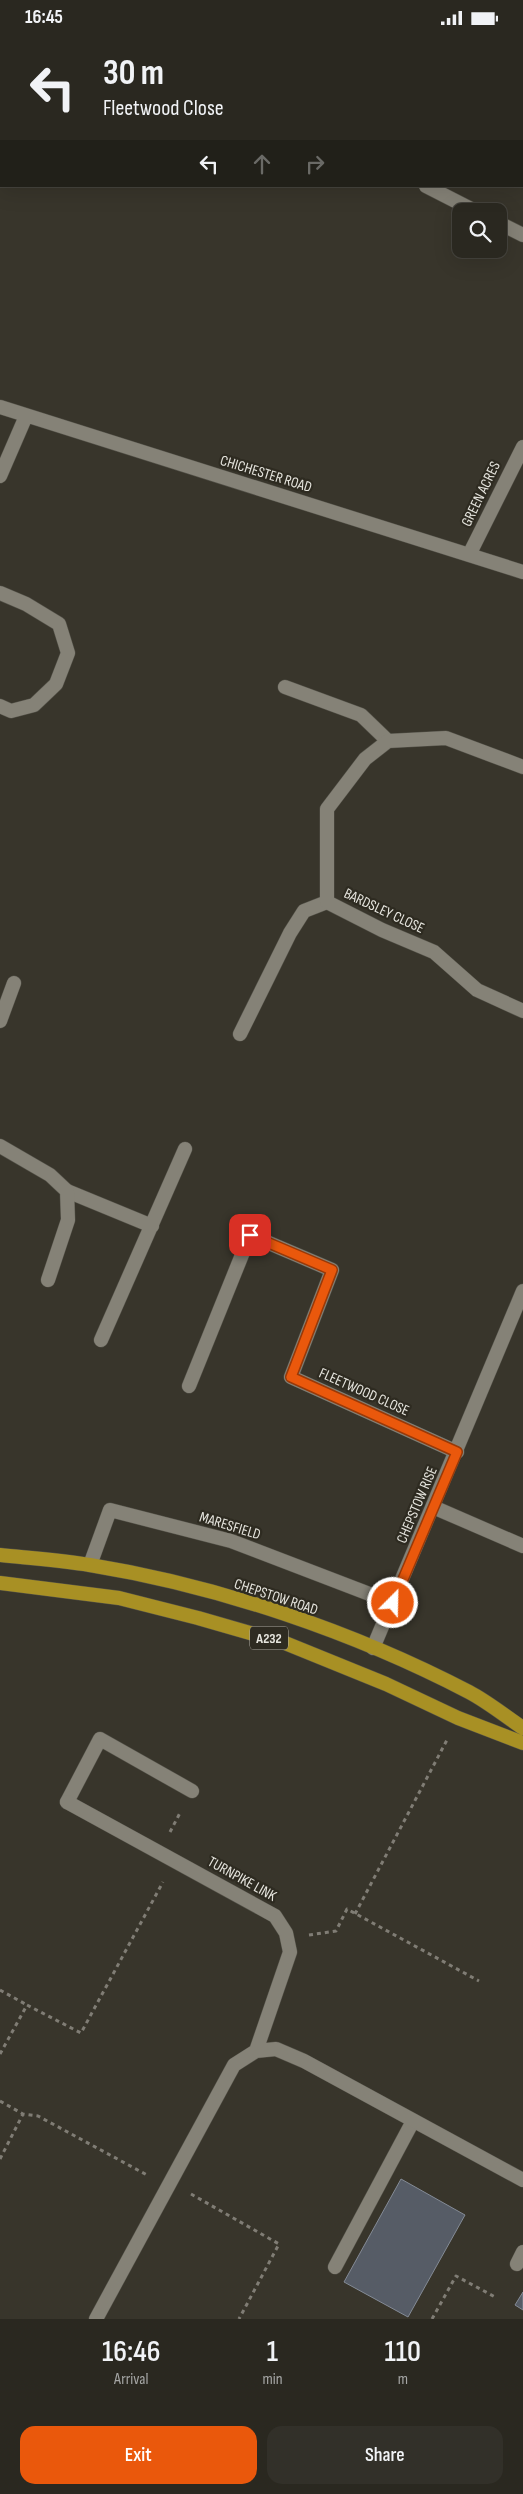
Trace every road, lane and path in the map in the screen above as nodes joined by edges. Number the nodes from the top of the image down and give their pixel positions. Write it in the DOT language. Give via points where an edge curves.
graph roads {
  1 [pos="428,187"];
  2 [pos="459,203"];
  3 [pos="507,227"];
  4 [pos="523,235"];
  5 [pos="0,407"];
  6 [pos="26,416"];
  7 [pos="523,447"];
  8 [pos="0,476"];
  9 [pos="469,555"];
  10 [pos="523,572"];
  11 [pos="0,593"];
  12 [pos="285,687"];
  13 [pos="0,706"];
  14 [pos="388,741"];
  15 [pos="523,767"];
  16 [pos="327,902"];
  17 [pos="14,983"];
  18 [pos="523,1011"];
  19 [pos="0,1021"];
  20 [pos="240,1034"];
  21 [pos="0,1146"];
  22 [pos="186,1149"];
  23 [pos="67,1191"];
  24 [pos="152,1226"];
  25 [pos="48,1280"];
  26 [pos="523,1291"];
  27 [pos="101,1340"];
  28 [pos="189,1385"];
  29 [pos="457,1452"];
  30 [pos="433,1507"];
  31 [pos="523,1546"];
  32 [pos="0,1555"];
  33 [pos="90,1565"];
  34 [pos="0,1583"];
  35 [pos="393,1603"];
  36 [pos="374,1647"];
  37 [pos="523,1728"];
  38 [pos="449,1737"];
  39 [pos="523,1743"];
  40 [pos="192,1791"];
  41 [pos="160,1853"];
  42 [pos="175,1861"];
  43 [pos="356,1914"];
  44 [pos="287,1939"];
  45 [pos="479,1981"];
  46 [pos="0,1990"];
  47 [pos="27,2005"];
  48 [pos="256,2051"];
  49 [pos="0,2054"];
  50 [pos="0,2101"];
  51 [pos="23,2114"];
  52 [pos="413,2121"];
  53 [pos="0,2159"];
  54 [pos="523,2180"];
  55 [pos="168,2184"];
  56 [pos="335,2267"];
  57 [pos="497,2298"];
  58 [pos="96,2319"];
  59 [pos="239,2319"];
  60 [pos="432,2319"];
  1 -- 2 [label="street"];
  3 -- 4 [label="street"];
  5 -- 6 [label="street, CHICHESTER ROAD"];
  6 -- 8 [label="street"];
  6 -- 9 [label="street, CHICHESTER ROAD"];
  7 -- 9 [label="street, GREEN ACRES"];
  9 -- 10 [label="street, CHICHESTER ROAD"];
  11 -- 13 [label="street" via="58,623 68,653 56,684 34,705 11,711"];
  12 -- 14 [label="street" via="361,715"];
  14 -- 15 [label="street" via="446,738"];
  14 -- 16 [label="street, BARDSLEY CLOSE" via="365,759 328,809"];
  16 -- 18 [label="street, BARDSLEY CLOSE" via="434,952 477,990"];
  16 -- 20 [label="street" via="304,911"];
  17 -- 19 [label="street"];
  21 -- 23 [label="street" via="50,1175"];
  22 -- 24 [label="street"];
  23 -- 24 [label="street"];
  23 -- 25 [label="street" via="68,1220"];
  24 -- 27 [label="street"];
  26 -- 29 [label="street, CHEPSTOW RISE"];
  28 -- 29 [label="street, FLEETWOOD CLOSE" via="250,1235 332,1270 291,1377"];
  29 -- 30 [label="street, CHEPSTOW RISE"];
  30 -- 31 [label="street"];
  30 -- 35 [label="street, CHEPSTOW RISE"];
  32 -- 33 [label="highway, CHEPSTOW ROAD / A232"];
  33 -- 35 [label="street, MARESFIELD" via="110,1510 232,1541"];
  33 -- 36 [label="highway, CHEPSTOW ROAD / A232" via="179,1584 269,1610"];
  34 -- 39 [label="highway, A232" via="119,1598 285,1643"];
  35 -- 36 [label="street, CHEPSTOW RISE"];
  36 -- 37 [label="highway, CHEPSTOW ROAD / A232" via="471,1693"];
  38 -- 43 [label="path"];
  40 -- 41 [label="path"];
  40 -- 41 [label="street, TURNPIKE LINK" via="100,1739 66,1802"];
  41 -- 42 [label="street, TURNPIKE LINK"];
  42 -- 44 [label="street, TURNPIKE LINK" via="275,1916"];
  42 -- 47 [label="path" via="81,2033"];
  43 -- 44 [label="path" via="347,1909 336,1931"];
  43 -- 45 [label="path"];
  44 -- 48 [label="street, TURNPIKE LINK" via="290,1952"];
  46 -- 47 [label="path"];
  47 -- 49 [label="path"];
  48 -- 52 [label="street" via="276,2049 304,2061"];
  48 -- 55 [label="street" via="234,2065"];
  50 -- 51 [label="path"];
  51 -- 53 [label="path"];
  51 -- 55 [label="path" via="38,2116"];
  52 -- 54 [label="street"];
  52 -- 56 [label="street"];
  55 -- 58 [label="street"];
  55 -- 59 [label="path" via="280,2244"];
  57 -- 60 [label="path" via="456,2276"];
}
